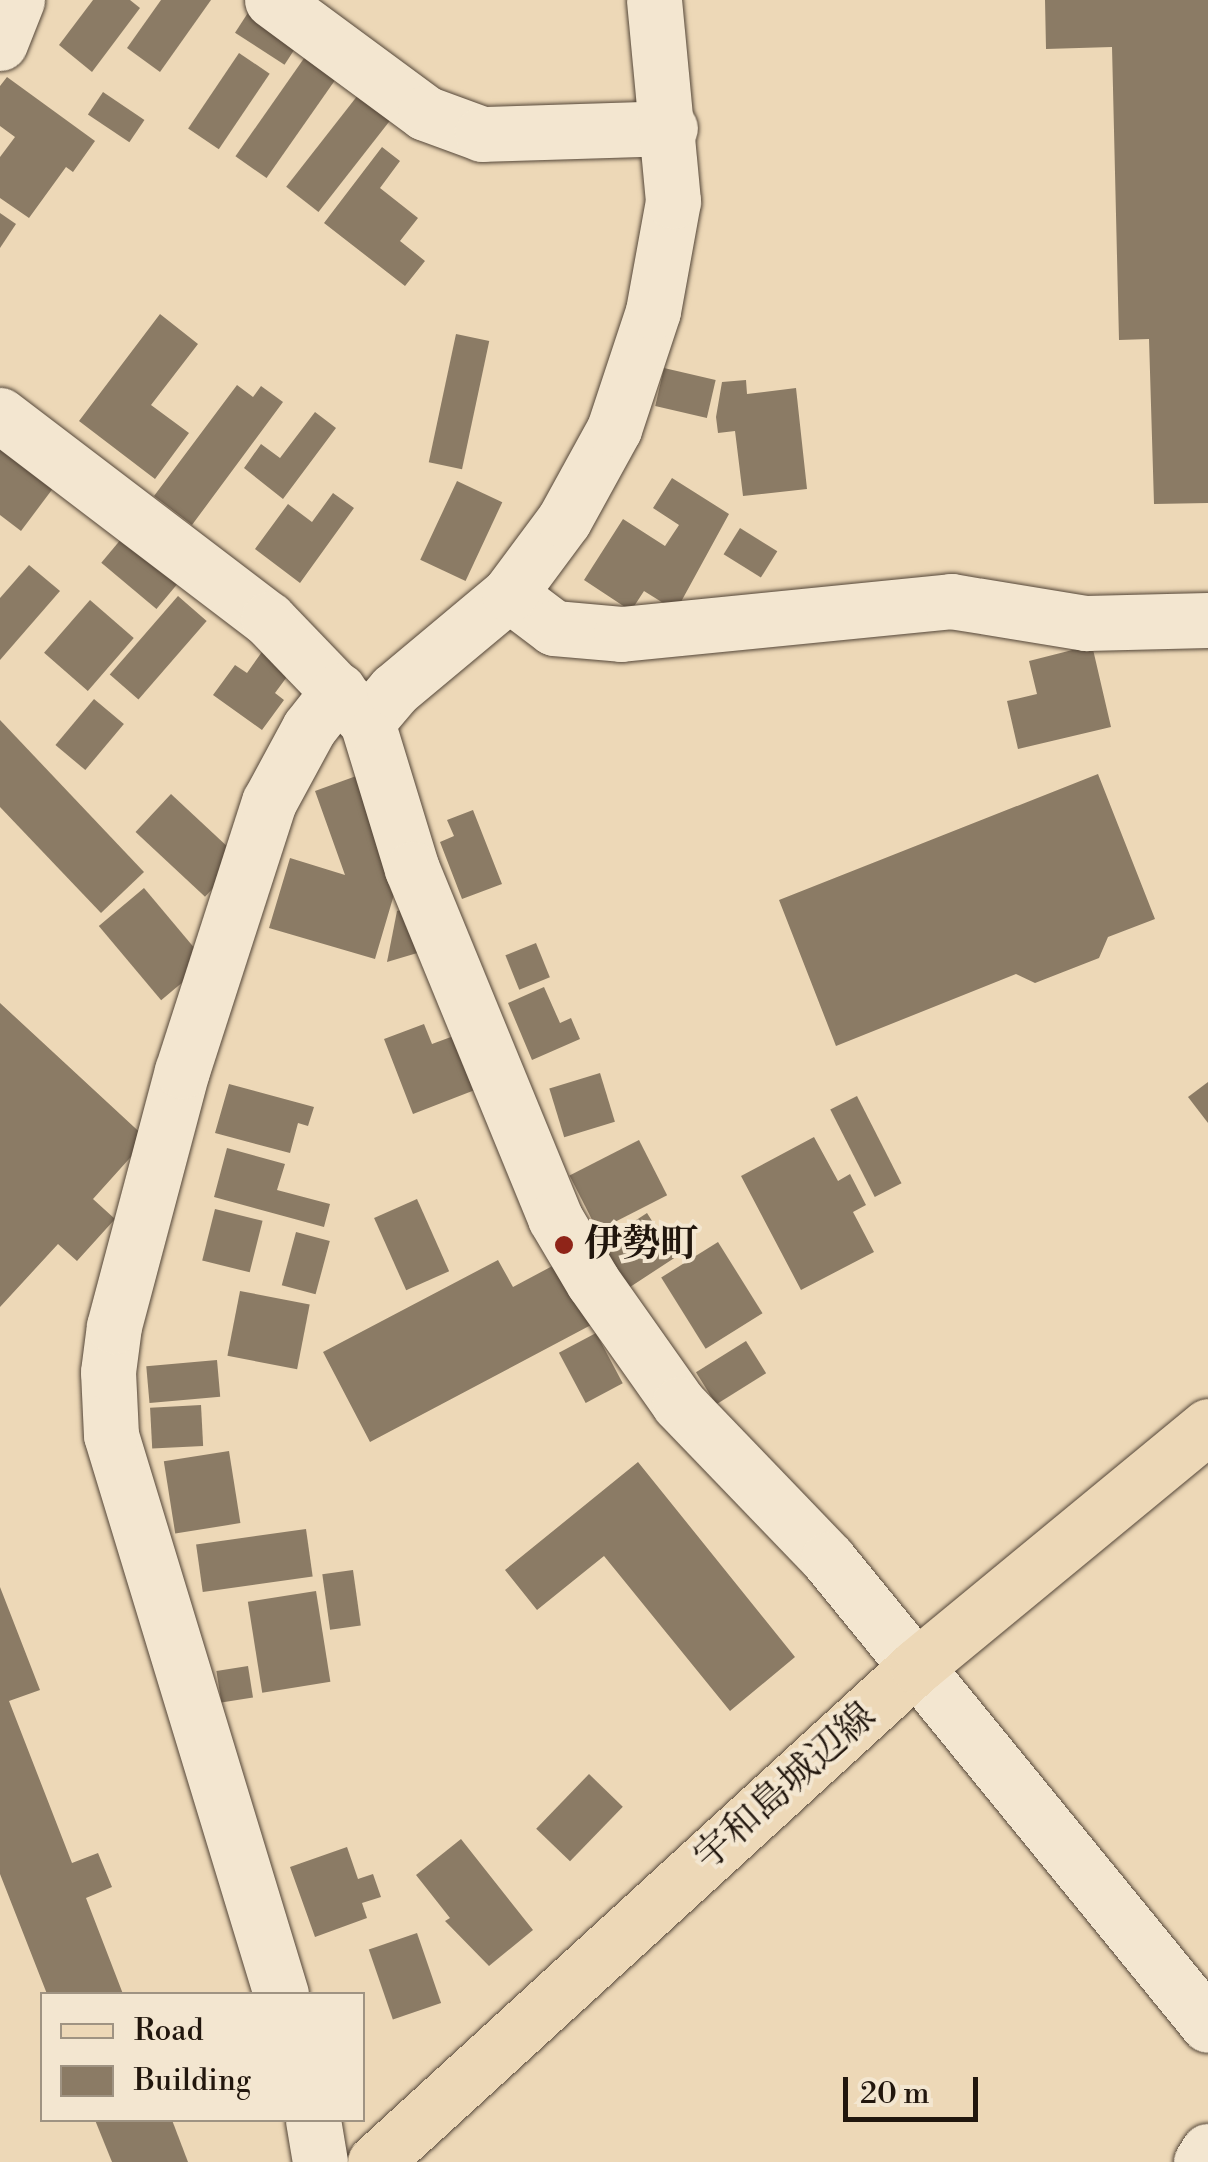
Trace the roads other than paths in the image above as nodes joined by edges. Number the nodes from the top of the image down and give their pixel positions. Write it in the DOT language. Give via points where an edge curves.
graph roads {
  1 [pos="17,0"];
  2 [pos="272,0"];
  3 [pos="654,0"];
  4 [pos="0,43"];
  5 [pos="670,128"];
  6 [pos="0,415"];
  7 [pos="509,594"];
  8 [pos="1208,620"];
  9 [pos="353,706"];
  10 [pos="1208,1426"];
  11 [pos="918,1666"];
  12 [pos="280,1992"];
  13 [pos="1208,2025"];
  14 [pos="313,2122"];
  15 [pos="1208,2151"];
  16 [pos="320,2162"];
  17 [pos="374,2162"];
  18 [pos="1201,2162"];
  1 -- 4 [label="street"];
  2 -- 5 [label="street" via="425,113 482,134"];
  3 -- 5 [label="street"];
  5 -- 7 [label="street" via="673,201 656,293 614,429 564,520"];
  6 -- 9 [label="street" via="268,619"];
  7 -- 8 [label="street" via="554,628 621,634 952,600 1086,623"];
  7 -- 9 [label="street" via="394,690"];
  9 -- 11 [label="street" via="412,869 564,1234 679,1404 828,1559"];
  9 -- 12 [label="street" via="309,728 269,802 182,1071 114,1326 108,1372 112,1435"];
  10 -- 11 [label="main road, 宇和島城辺線"];
  11 -- 13 [label="street"];
  11 -- 17 [label="main road, 宇和島城辺線"];
  14 -- 16 [label="street"];
  15 -- 18 [label="street"];
}
